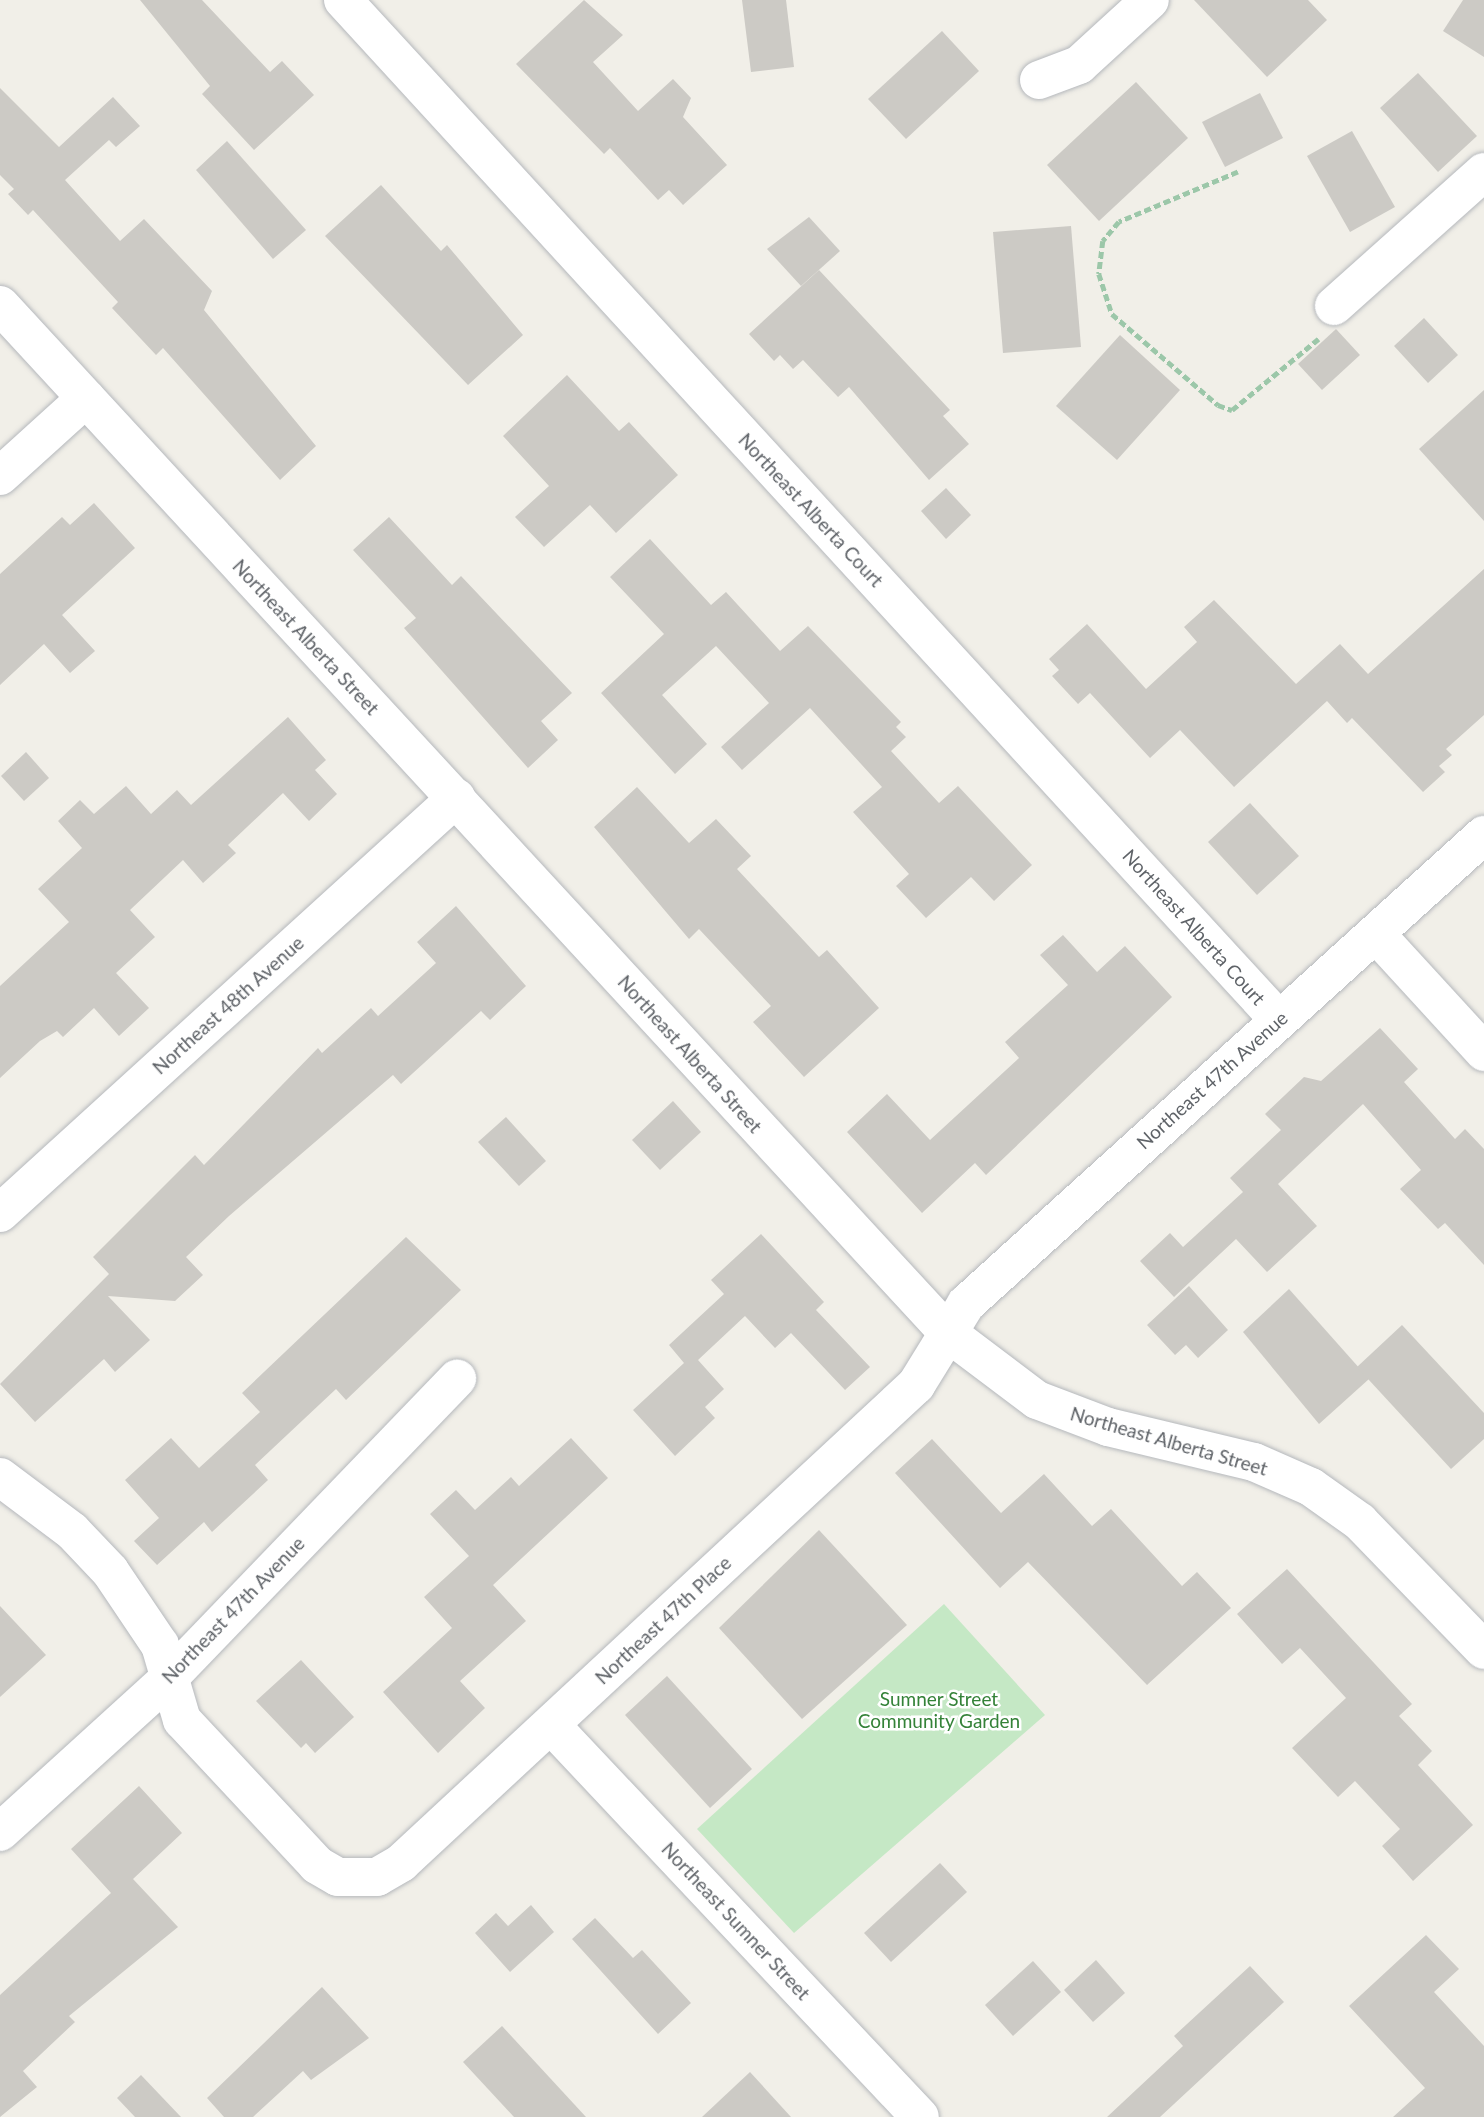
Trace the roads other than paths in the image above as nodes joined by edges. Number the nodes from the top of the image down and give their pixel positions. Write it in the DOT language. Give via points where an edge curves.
graph roads {
  1 [pos="343,0"];
  2 [pos="1150,0"];
  3 [pos="1039,80"];
  4 [pos="1484,172"];
  5 [pos="0,305"];
  6 [pos="1334,306"];
  7 [pos="86,398"];
  8 [pos="0,476"];
  9 [pos="456,798"];
  10 [pos="1484,835"];
  11 [pos="1376,934"];
  12 [pos="1279,1020"];
  13 [pos="1484,1052"];
  14 [pos="0,1213"];
  15 [pos="948,1333"];
  16 [pos="457,1379"];
  17 [pos="0,1477"];
  18 [pos="1484,1650"];
  19 [pos="168,1679"];
  20 [pos="551,1725"];
  21 [pos="0,1832"];
  22 [pos="920,2117"];
  1 -- 12 [label="street, Northeast Alberta Court"];
  2 -- 3 [label="street" via="1079,65"];
  4 -- 6 [label="street"];
  5 -- 7 [label="street, Northeast Alberta Street"];
  7 -- 8 [label="street"];
  7 -- 9 [label="street, Northeast Alberta Street"];
  9 -- 14 [label="street, Northeast 48th Avenue"];
  9 -- 15 [label="street, Northeast Alberta Street"];
  10 -- 11 [label="street, Northeast 47th Avenue"];
  11 -- 12 [label="street, Northeast 47th Avenue"];
  11 -- 13 [label="street"];
  12 -- 15 [label="street, Northeast 47th Avenue" via="966,1304"];
  15 -- 18 [label="street, Northeast Alberta Street" via="1037,1400 1108,1427 1254,1462 1311,1487 1360,1522"];
  15 -- 20 [label="street, Northeast 47th Place" via="916,1385"];
  16 -- 19 [label="street, Northeast 47th Avenue"];
  17 -- 19 [label="street" via="72,1531 110,1571 160,1645"];
  19 -- 20 [label="street, Northeast 47th Place" via="182,1720 317,1866 356,1880 401,1863"];
  19 -- 21 [label="street, Northeast 47th Avenue"];
  20 -- 22 [label="street, Northeast Sumner Street"];
}
